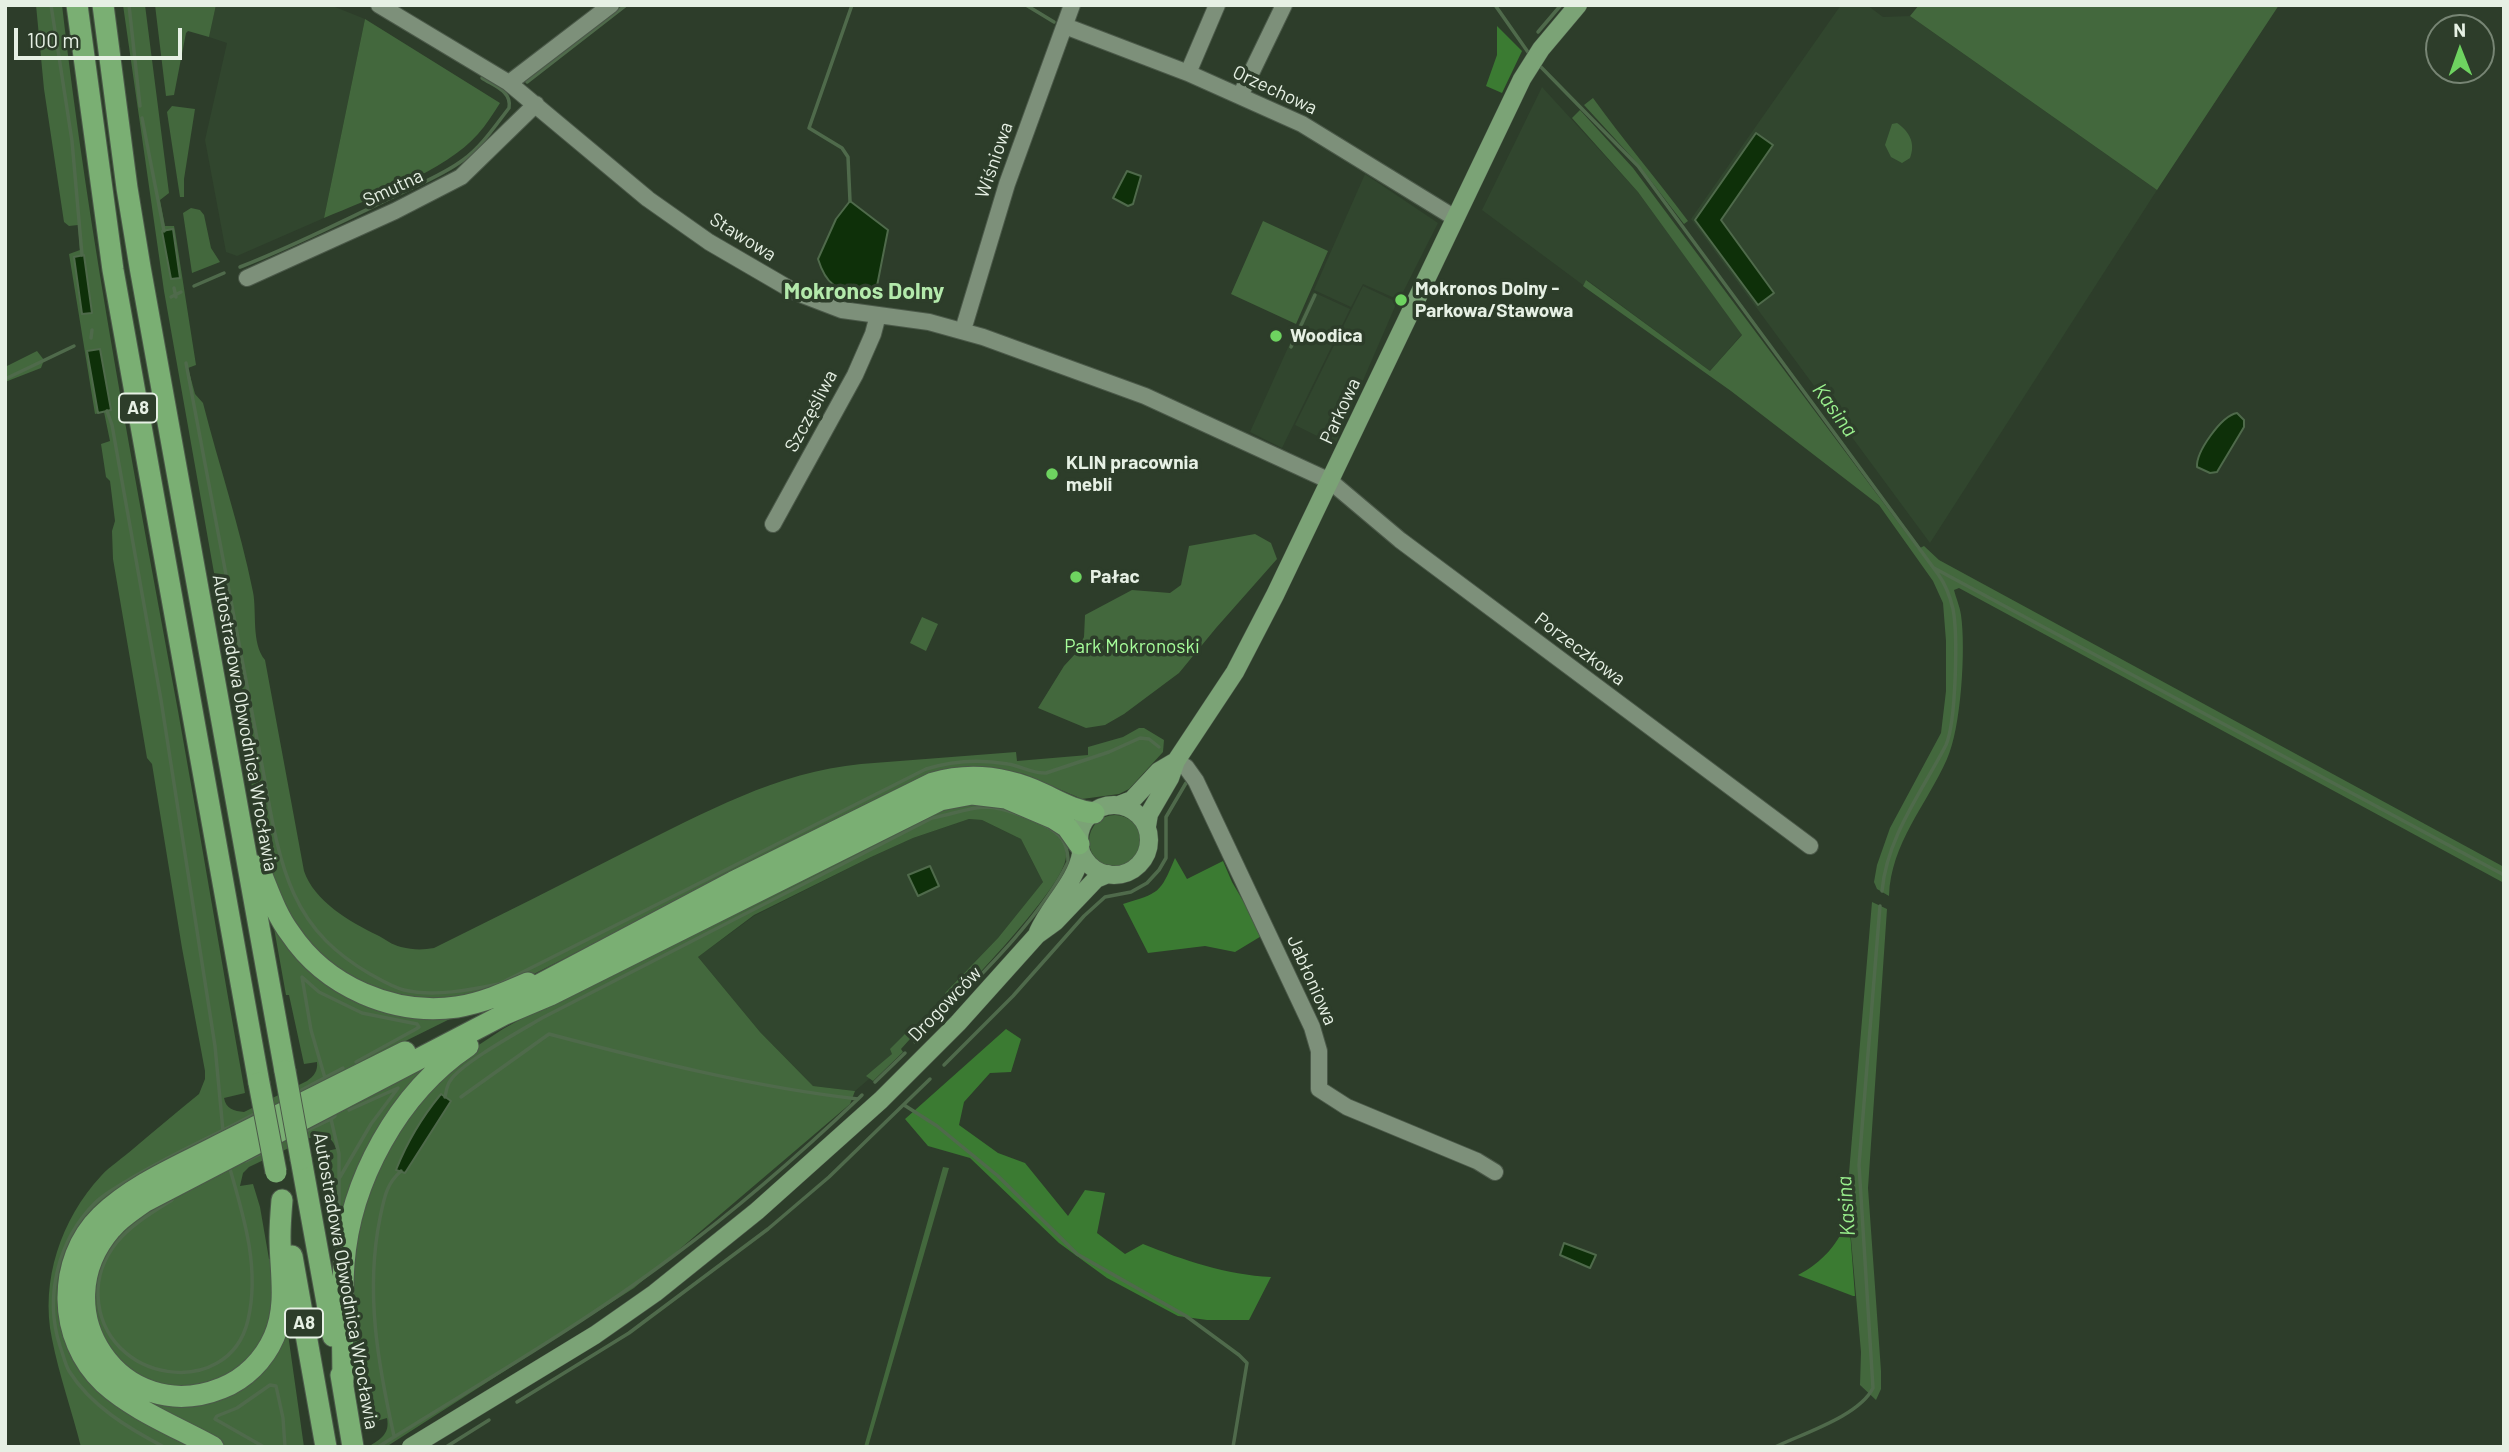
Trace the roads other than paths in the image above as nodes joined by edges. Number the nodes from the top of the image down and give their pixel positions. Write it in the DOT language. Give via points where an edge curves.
graph roads {
  1 [pos="76,5"];
  2 [pos="103,5"];
  3 [pos="379,5"];
  4 [pos="611,5"];
  5 [pos="1072,5"];
  6 [pos="1217,5"];
  7 [pos="1284,5"];
  8 [pos="1578,5"];
  9 [pos="1065,26"];
  10 [pos="1188,74"];
  11 [pos="509,83"];
  12 [pos="1240,96"];
  13 [pos="536,104"];
  14 [pos="1455,218"];
  15 [pos="247,278"];
  16 [pos="878,315"];
  17 [pos="963,330"];
  18 [pos="1330,481"];
  19 [pos="773,524"];
  20 [pos="1176,761"];
  21 [pos="1119,805"];
  22 [pos="1094,813"];
  23 [pos="1147,826"];
  24 [pos="244,832"];
  25 [pos="1810,846"];
  26 [pos="1080,849"];
  27 [pos="1108,874"];
  28 [pos="1037,935"];
  29 [pos="589,956"];
  30 [pos="550,995"];
  31 [pos="1495,1172"];
  32 [pos="282,1200"];
  33 [pos="343,1387"];
  34 [pos="214,1447"];
  35 [pos="327,1447"];
  36 [pos="354,1447"];
  37 [pos="411,1447"];
  1 -- 32 [label="highway, A8, bridge" via="113,270"];
  2 -- 24 [label="highway, Autostradowa Obwodnica Wrocławia / A8" via="142,280"];
  3 -- 11 [label="street, Stawowa"];
  4 -- 11 [label="street"];
  5 -- 9 [label="street, Wiśniowa"];
  6 -- 10 [label="street"];
  7 -- 12 [label="street"];
  8 -- 14 [label="main road, Parkowa" via="1537,55"];
  9 -- 10 [label="street, Orzechowa"];
  9 -- 17 [label="street, Wiśniowa" via="1007,184"];
  10 -- 12 [label="street, Orzechowa"];
  11 -- 13 [label="street, Stawowa"];
  12 -- 14 [label="street, Orzechowa" via="1311,129"];
  13 -- 15 [label="street, Smutna" via="461,177"];
  13 -- 16 [label="street, Stawowa" via="622,179 709,242 811,300"];
  14 -- 18 [label="main road, Parkowa"];
  16 -- 17 [label="street, Stawowa"];
  16 -- 19 [label="street, Szczęśliwa" via="855,375"];
  17 -- 18 [label="street, Stawowa" via="1145,396"];
  18 -- 20 [label="main road, Parkowa" via="1235,672"];
  18 -- 25 [label="street, Porzeczkowa" via="1444,574"];
  20 -- 21 [label="main road, Parkowa" via="1159,771 1132,800"];
  20 -- 23 [label="main road, Parkowa"];
  20 -- 31 [label="street, Jabłoniowa" via="1196,781 1312,1027 1319,1051 1320,1089 1347,1107"];
  21 -- 22 [label="main road"];
  21 -- 23 [label="main road" via="1134,811"];
  22 -- 26 [label="main road" via="1080,831"];
  22 -- 29 [label="highway" via="1009,780 947,779 868,814"];
  23 -- 27 [label="main road" via="1149,843 1137,866"];
  24 -- 29 [label="highway" via="289,932 312,960 372,998 417,1008 458,1007 499,996"];
  24 -- 33 [label="highway, Autostradowa Obwodnica Wrocławia / A8, bridge"];
  26 -- 27 [label="main road" via="1088,865"];
  26 -- 28 [label="main road, Drogowców" via="1079,866 1045,915"];
  26 -- 30 [label="highway" via="1067,827 1006,798 972,794 940,800"];
  27 -- 28 [label="main road, Drogowców" via="1096,879"];
  28 -- 37 [label="main road, Drogowców" via="881,1100 757,1210 655,1293 594,1335"];
  29 -- 34 [label="highway" via="148,1182 93,1225 76,1255 68,1284 69,1314 80,1350 114,1391 133,1405"];
  30 -- 32 [label="highway" via="153,1197 113,1226 94,1255 84,1291 89,1329 107,1362 137,1386 178,1397 210,1393 249,1371 267,1350 279,1321"];
  30 -- 33 [label="highway" via="447,1062 407,1104 378,1150 348,1235"];
  32 -- 35 [label="highway, A8"];
  33 -- 36 [label="highway, Autostradowa Obwodnica Wrocławia / A8"];
}
